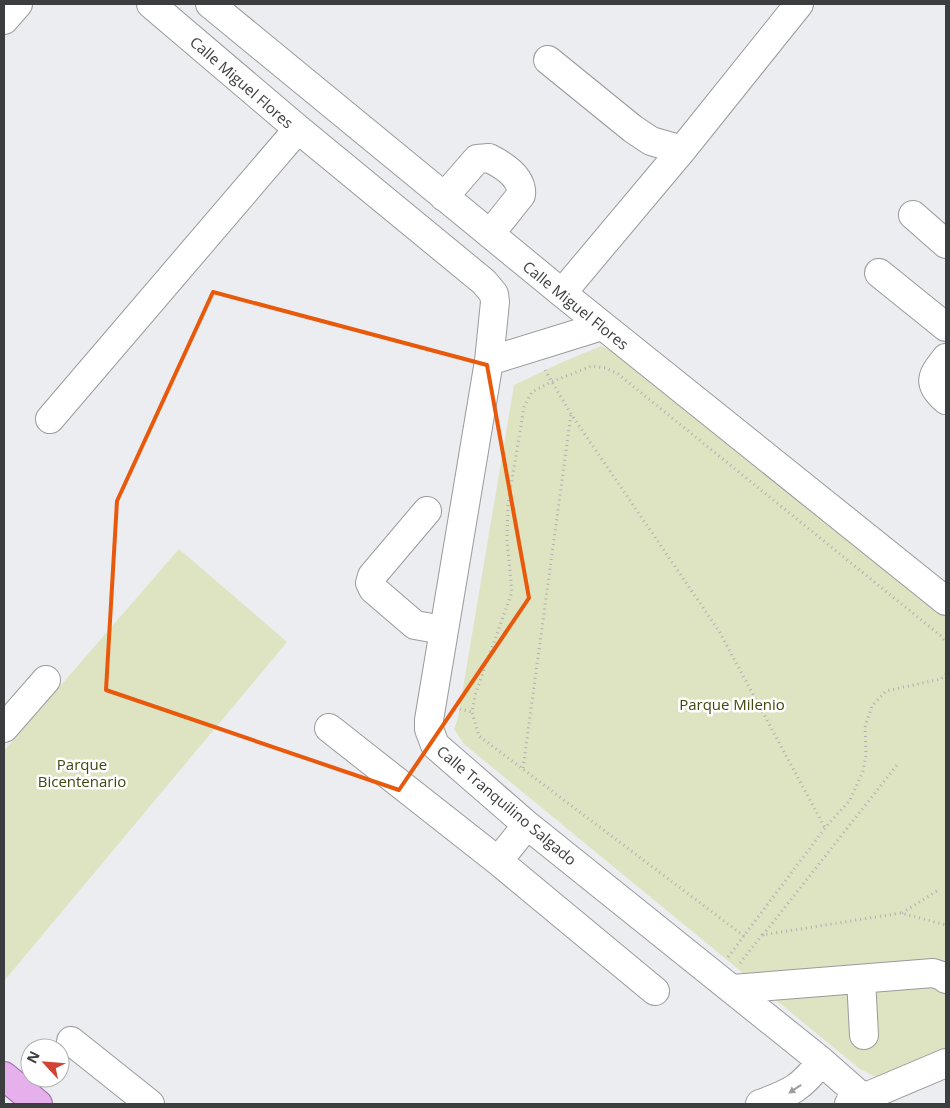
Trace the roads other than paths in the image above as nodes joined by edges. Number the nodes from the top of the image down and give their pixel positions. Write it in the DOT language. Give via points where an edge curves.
graph roads {
  1 [pos="18,4"];
  2 [pos="151,4"];
  3 [pos="210,4"];
  4 [pos="799,4"];
  5 [pos="4,20"];
  6 [pos="548,60"];
  7 [pos="298,129"];
  8 [pos="682,150"];
  9 [pos="444,196"];
  10 [pos="912,215"];
  11 [pos="490,234"];
  12 [pos="946,244"];
  13 [pos="878,272"];
  14 [pos="562,293"];
  15 [pos="494,294"];
  16 [pos="602,326"];
  17 [pos="946,327"];
  18 [pos="946,358"];
  19 [pos="489,361"];
  20 [pos="946,400"];
  21 [pos="50,419"];
  22 [pos="427,511"];
  23 [pos="946,601"];
  24 [pos="443,630"];
  25 [pos="46,680"];
  26 [pos="4,728"];
  27 [pos="329,728"];
  28 [pos="526,824"];
  29 [pos="498,861"];
  30 [pos="861,979"];
  31 [pos="946,979"];
  32 [pos="728,986"];
  33 [pos="655,991"];
  34 [pos="864,1035"];
  35 [pos="70,1041"];
  36 [pos="822,1062"];
  37 [pos="946,1063"];
  38 [pos="4,1076"];
  39 [pos="856,1101"];
  40 [pos="38,1104"];
  41 [pos="150,1104"];
  42 [pos="760,1104"];
  1 -- 5 [label="street"];
  2 -- 7 [label="street, Calle Miguel Flores"];
  3 -- 9 [label="street, Calle Miguel Flores"];
  4 -- 8 [label="street"];
  6 -- 8 [label="street" via="633,129 651,141"];
  7 -- 15 [label="street, Calle Miguel Flores" via="484,282"];
  7 -- 21 [label="street"];
  8 -- 14 [label="street"];
  9 -- 11 [label="street, Calle Miguel Flores"];
  9 -- 11 [label="street" via="477,159 489,158 515,177 522,188 521,195"];
  10 -- 12 [label="street"];
  11 -- 14 [label="street, Calle Miguel Flores"];
  13 -- 17 [label="street"];
  14 -- 16 [label="street, Calle Miguel Flores"];
  15 -- 19 [label="street, Calle Tranquilino Salgado"];
  16 -- 19 [label="street"];
  16 -- 23 [label="street, Calle Miguel Flores"];
  18 -- 20 [label="street" via="936,370 933,382 934,389"];
  19 -- 24 [label="street, Calle Tranquilino Salgado"];
  22 -- 24 [label="street" via="372,576 370,583 415,625"];
  24 -- 28 [label="street, Calle Tranquilino Salgado" via="429,720 431,737 440,751"];
  25 -- 26 [label="street"];
  27 -- 29 [label="street"];
  28 -- 29 [label="street"];
  28 -- 32 [label="street, Calle Tranquilino Salgado"];
  29 -- 33 [label="street"];
  30 -- 31 [label="street" via="933,973"];
  30 -- 32 [label="street"];
  30 -- 34 [label="street"];
  32 -- 36 [label="street, Calle Tranquilino Salgado"];
  35 -- 41 [label="street"];
  36 -- 39 [label="street, Calle Tranquilino Salgado"];
  36 -- 42 [label="street, one-way" via="806,1082 790,1093"];
  37 -- 39 [label="street"];
  38 -- 40 [label="main road"];
}
